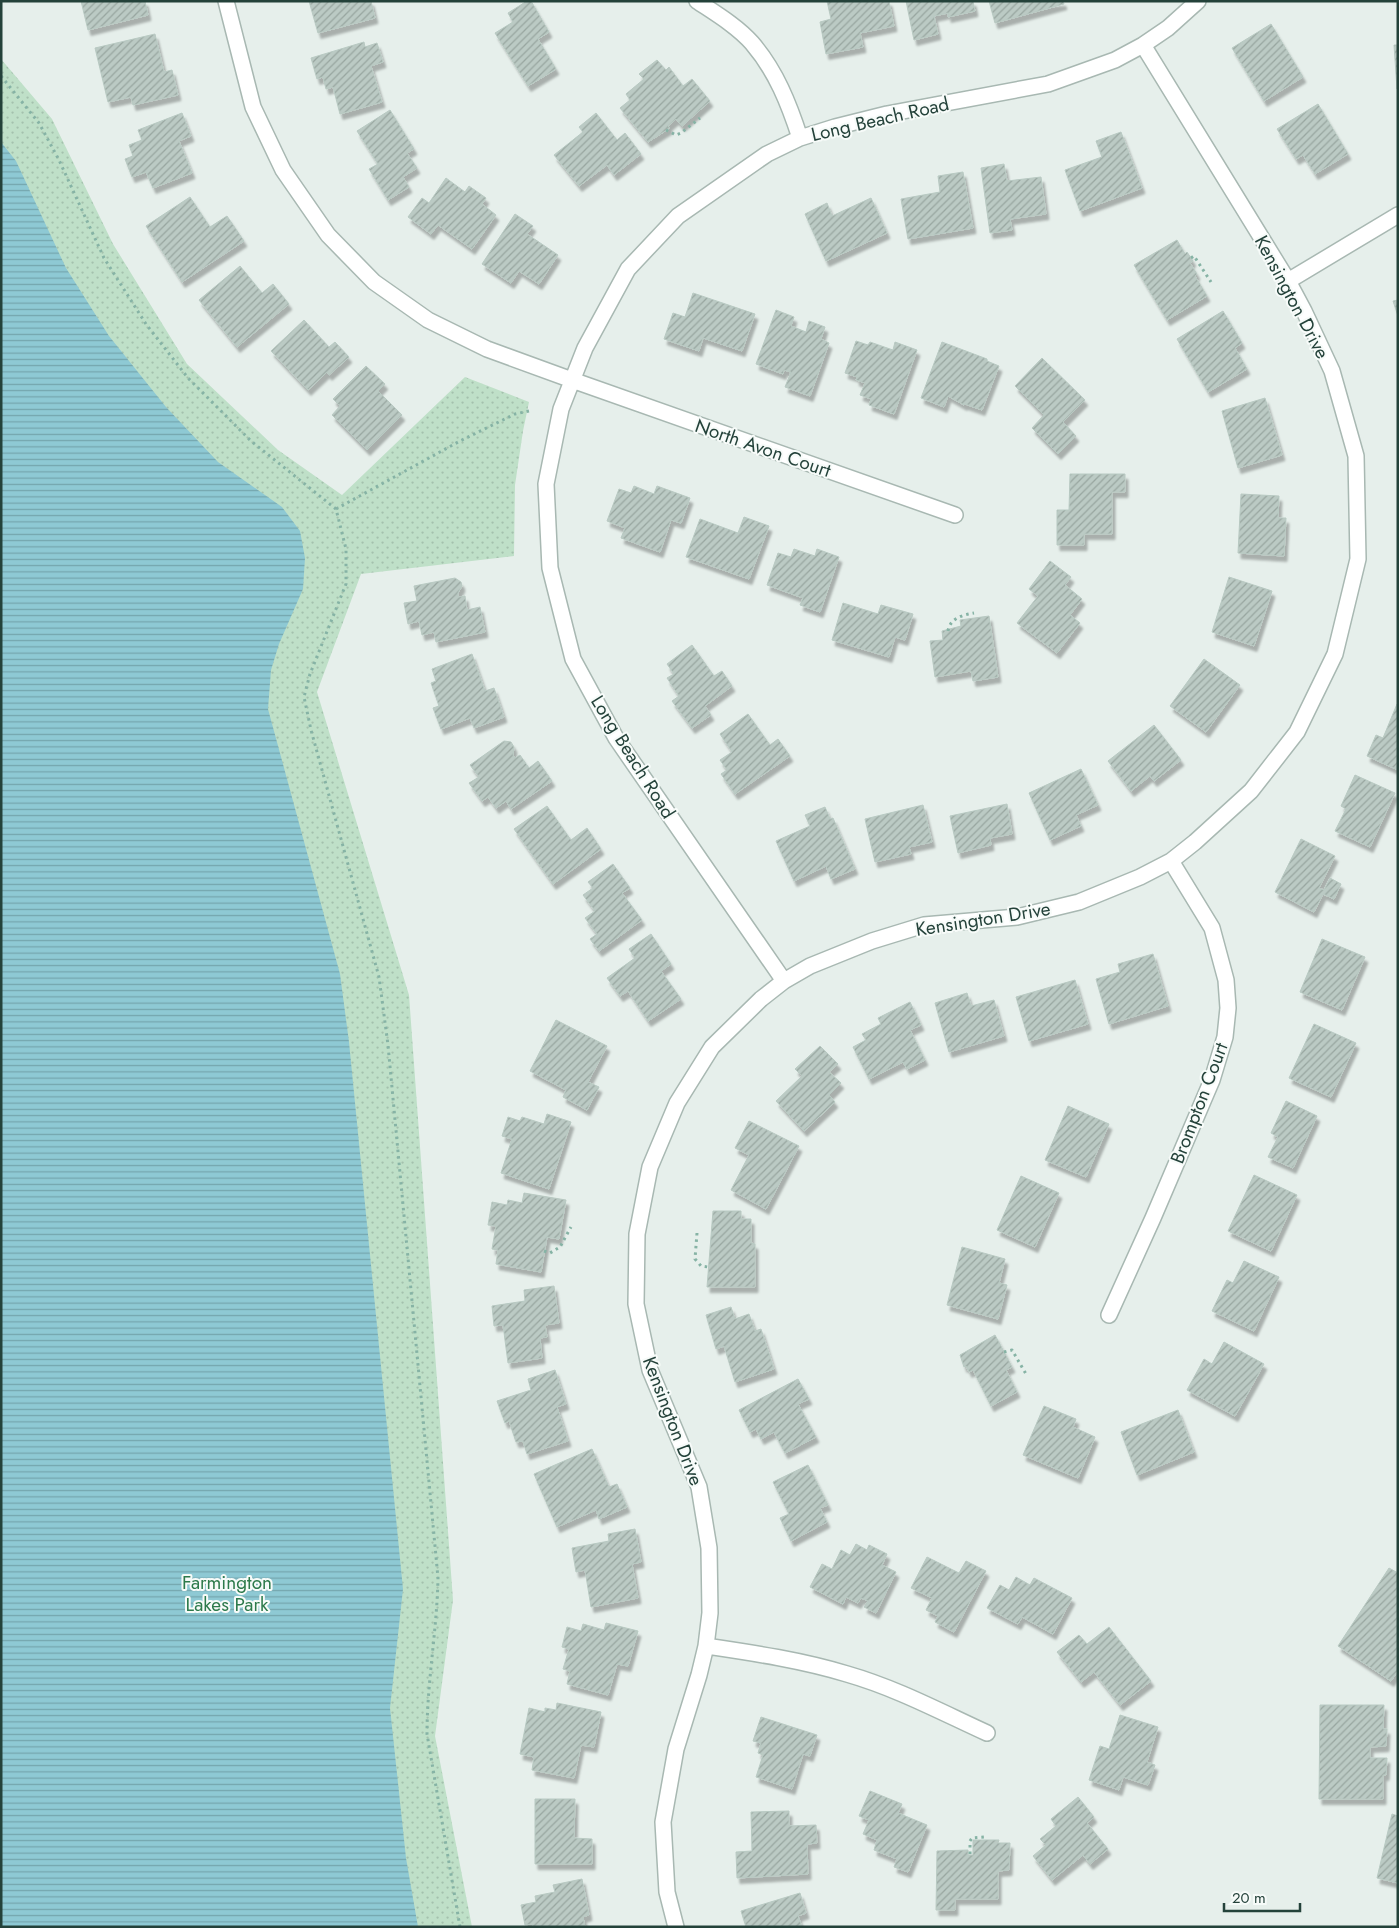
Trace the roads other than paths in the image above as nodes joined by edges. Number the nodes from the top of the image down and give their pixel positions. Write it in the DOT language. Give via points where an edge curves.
graph roads {
  1 [pos="226,1"];
  2 [pos="697,1"];
  3 [pos="1198,1"];
  4 [pos="1143,45"];
  5 [pos="800,138"];
  6 [pos="1398,215"];
  7 [pos="1288,281"];
  8 [pos="572,380"];
  9 [pos="955,515"];
  10 [pos="1171,861"];
  11 [pos="784,981"];
  12 [pos="1109,1315"];
  13 [pos="706,1646"];
  14 [pos="987,1733"];
  15 [pos="676,1927"];
  1 -- 8 [label="street, North Avon Court" via="254,107 283,170 328,235 374,282 428,320 487,349"];
  2 -- 5 [label="street" via="751,42 774,74"];
  3 -- 4 [label="street, Long Beach Road"];
  4 -- 5 [label="street, Long Beach Road" via="1115,60 1048,84 888,114"];
  4 -- 7 [label="street, Kensington Drive"];
  5 -- 8 [label="street, Long Beach Road" via="767,154 678,216 628,269 585,348"];
  6 -- 7 [label="street"];
  7 -- 10 [label="street, Kensington Drive" via="1332,370 1356,456 1358,559 1336,654 1297,732 1251,791"];
  8 -- 9 [label="street, North Avon Court"];
  8 -- 11 [label="street, Long Beach Road" via="561,409 546,484 550,568 573,659 616,738"];
  10 -- 11 [label="street, Kensington Drive" via="1079,902 1017,917 924,925 863,944 810,966"];
  10 -- 12 [label="street, Brompton Court" via="1212,928 1226,980 1225,1038 1212,1080"];
  11 -- 13 [label="street, Kensington Drive" via="712,1047 677,1103 650,1167 637,1234 636,1304 650,1370 699,1487 709,1548 710,1613"];
  13 -- 14 [label="street" via="792,1660 848,1674 895,1691"];
  13 -- 15 [label="street, Kensington Drive" via="676,1750 663,1822 667,1892"];
}
